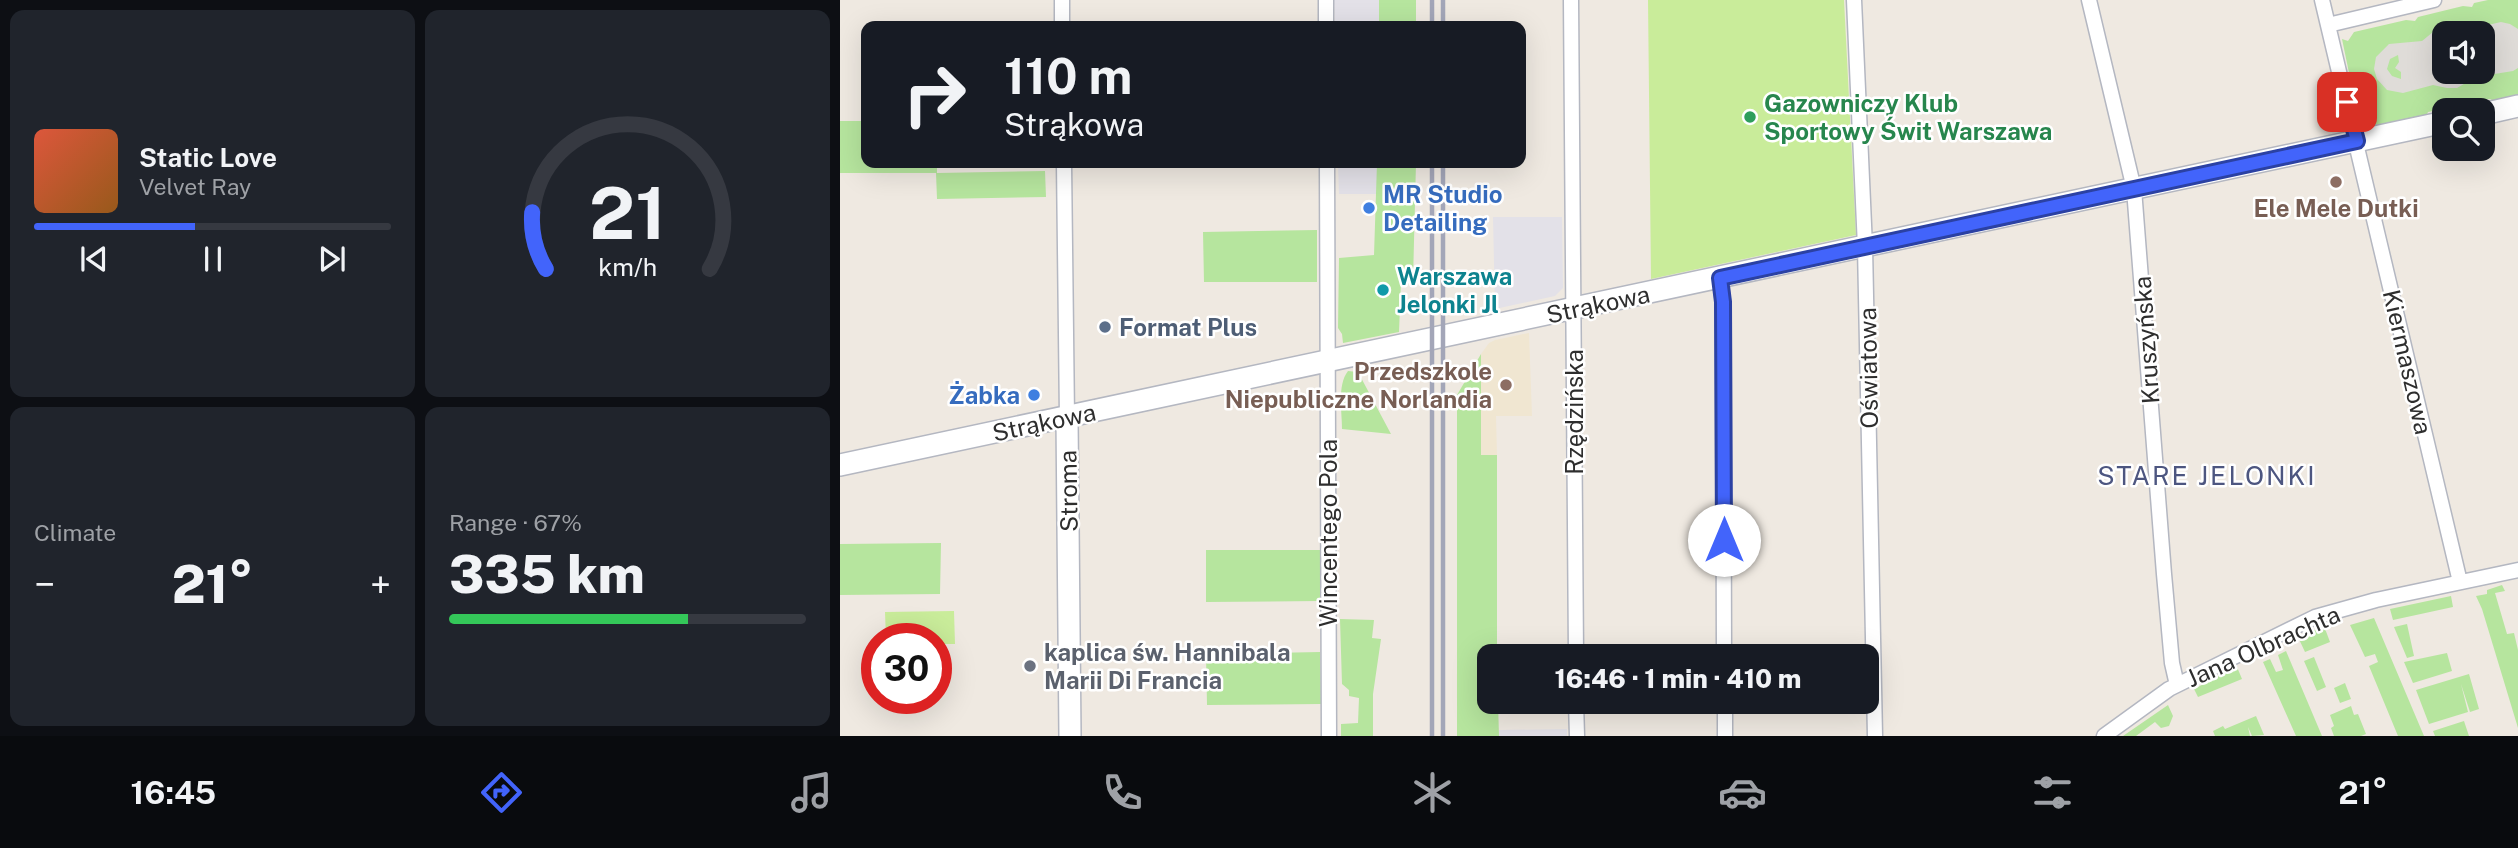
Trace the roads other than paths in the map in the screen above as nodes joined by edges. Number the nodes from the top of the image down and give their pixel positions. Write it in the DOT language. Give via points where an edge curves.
graph roads {
  1 [pos="1062,0"];
  2 [pos="1326,0"];
  3 [pos="1571,0"];
  4 [pos="1854,0"];
  5 [pos="2089,0"];
  6 [pos="2322,0"];
  7 [pos="2434,0"];
  8 [pos="1062,21"];
  9 [pos="1326,21"];
  10 [pos="2328,25"];
  11 [pos="2518,106"];
  12 [pos="2495,111"];
  13 [pos="2432,125"];
  14 [pos="2357,141"];
  15 [pos="1064,168"];
  16 [pos="1327,168"];
  17 [pos="2134,189"];
  18 [pos="1865,247"];
  19 [pos="1720,278"];
  20 [pos="1574,308"];
  21 [pos="1328,359"];
  22 [pos="1067,418"];
  23 [pos="840,465"];
  24 [pos="2518,570"];
  25 [pos="2460,582"];
  26 [pos="1576,644"];
  27 [pos="1724,644"];
  28 [pos="2177,685"];
  29 [pos="1576,714"];
  30 [pos="1725,714"];
  31 [pos="1070,736"];
  32 [pos="1329,736"];
  33 [pos="1577,736"];
  34 [pos="1725,736"];
  35 [pos="1875,736"];
  36 [pos="2104,736"];
  1 -- 8 [label="street"];
  2 -- 9 [label="street"];
  3 -- 20 [label="street, Rzędzińska"];
  4 -- 18 [label="street, Oświatowa"];
  5 -- 17 [label="street, Kruszyńska"];
  6 -- 10 [label="street, Kiermaszowa"];
  7 -- 10 [label="street"];
  10 -- 14 [label="street, Kiermaszowa"];
  11 -- 12 [label="street"];
  13 -- 14 [label="street, Strąkowa"];
  14 -- 17 [label="street, Strąkowa"];
  14 -- 25 [label="street, Kiermaszowa"];
  15 -- 22 [label="street, Stroma"];
  16 -- 21 [label="street, Wincentego Pola"];
  17 -- 18 [label="street, Strąkowa"];
  17 -- 28 [label="street, Kruszyńska"];
  18 -- 19 [label="street, Strąkowa"];
  18 -- 35 [label="street, Oświatowa"];
  19 -- 20 [label="street, Strąkowa"];
  19 -- 27 [label="street"];
  20 -- 21 [label="street, Strąkowa"];
  20 -- 26 [label="street, Rzędzińska"];
  21 -- 22 [label="street, Strąkowa"];
  21 -- 32 [label="street, Wincentego Pola"];
  22 -- 23 [label="street, Strąkowa"];
  22 -- 31 [label="street, Stroma"];
  24 -- 25 [label="street, Jana Olbrachta"];
  25 -- 28 [label="street, Jana Olbrachta" via="2322,614"];
  28 -- 36 [label="street, Jana Olbrachta"];
  29 -- 33 [label="street"];
  30 -- 34 [label="street"];
}
